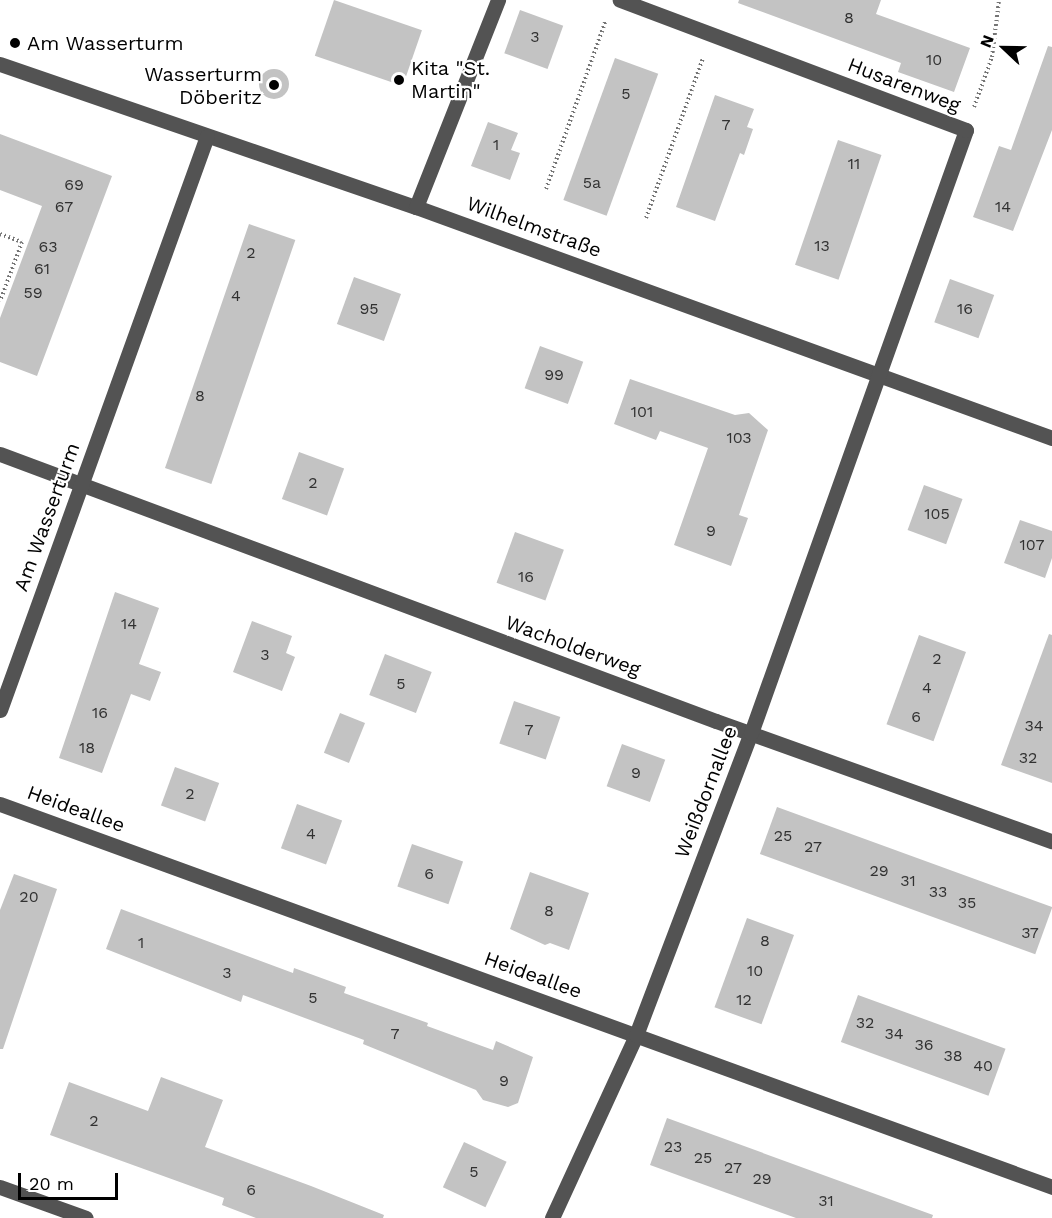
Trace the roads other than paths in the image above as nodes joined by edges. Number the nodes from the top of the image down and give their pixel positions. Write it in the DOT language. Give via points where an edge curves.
graph roads {
  1 [pos="498,0"];
  2 [pos="614,6"];
  3 [pos="0,64"];
  4 [pos="207,136"];
  5 [pos="416,207"];
  6 [pos="877,372"];
  7 [pos="1052,438"];
  8 [pos="0,454"];
  9 [pos="81,485"];
  10 [pos="0,710"];
  11 [pos="751,733"];
  12 [pos="0,804"];
  13 [pos="1052,841"];
  14 [pos="636,1035"];
  15 [pos="0,1187"];
  16 [pos="1052,1187"];
  17 [pos="86,1218"];
  18 [pos="552,1218"];
  1 -- 5 [label="street"];
  2 -- 6 [label="street, Husarenweg" via="711,34 966,130"];
  3 -- 4 [label="street, Wilhelmstraße"];
  4 -- 5 [label="street, Wilhelmstraße"];
  4 -- 9 [label="street, Am Wasserturm"];
  5 -- 6 [label="street, Wilhelmstraße"];
  6 -- 7 [label="street, Wilhelmstraße"];
  6 -- 11 [label="street, Weißdornallee"];
  8 -- 9 [label="street, Wacholderweg"];
  9 -- 10 [label="street, Am Wasserturm"];
  9 -- 11 [label="street, Wacholderweg"];
  11 -- 13 [label="street, Wacholderweg"];
  11 -- 14 [label="street, Weißdornallee"];
  12 -- 14 [label="street, Heideallee"];
  14 -- 16 [label="street, Heideallee"];
  14 -- 18 [label="street, Weißdornallee"];
  15 -- 17 [label="street"];
}
